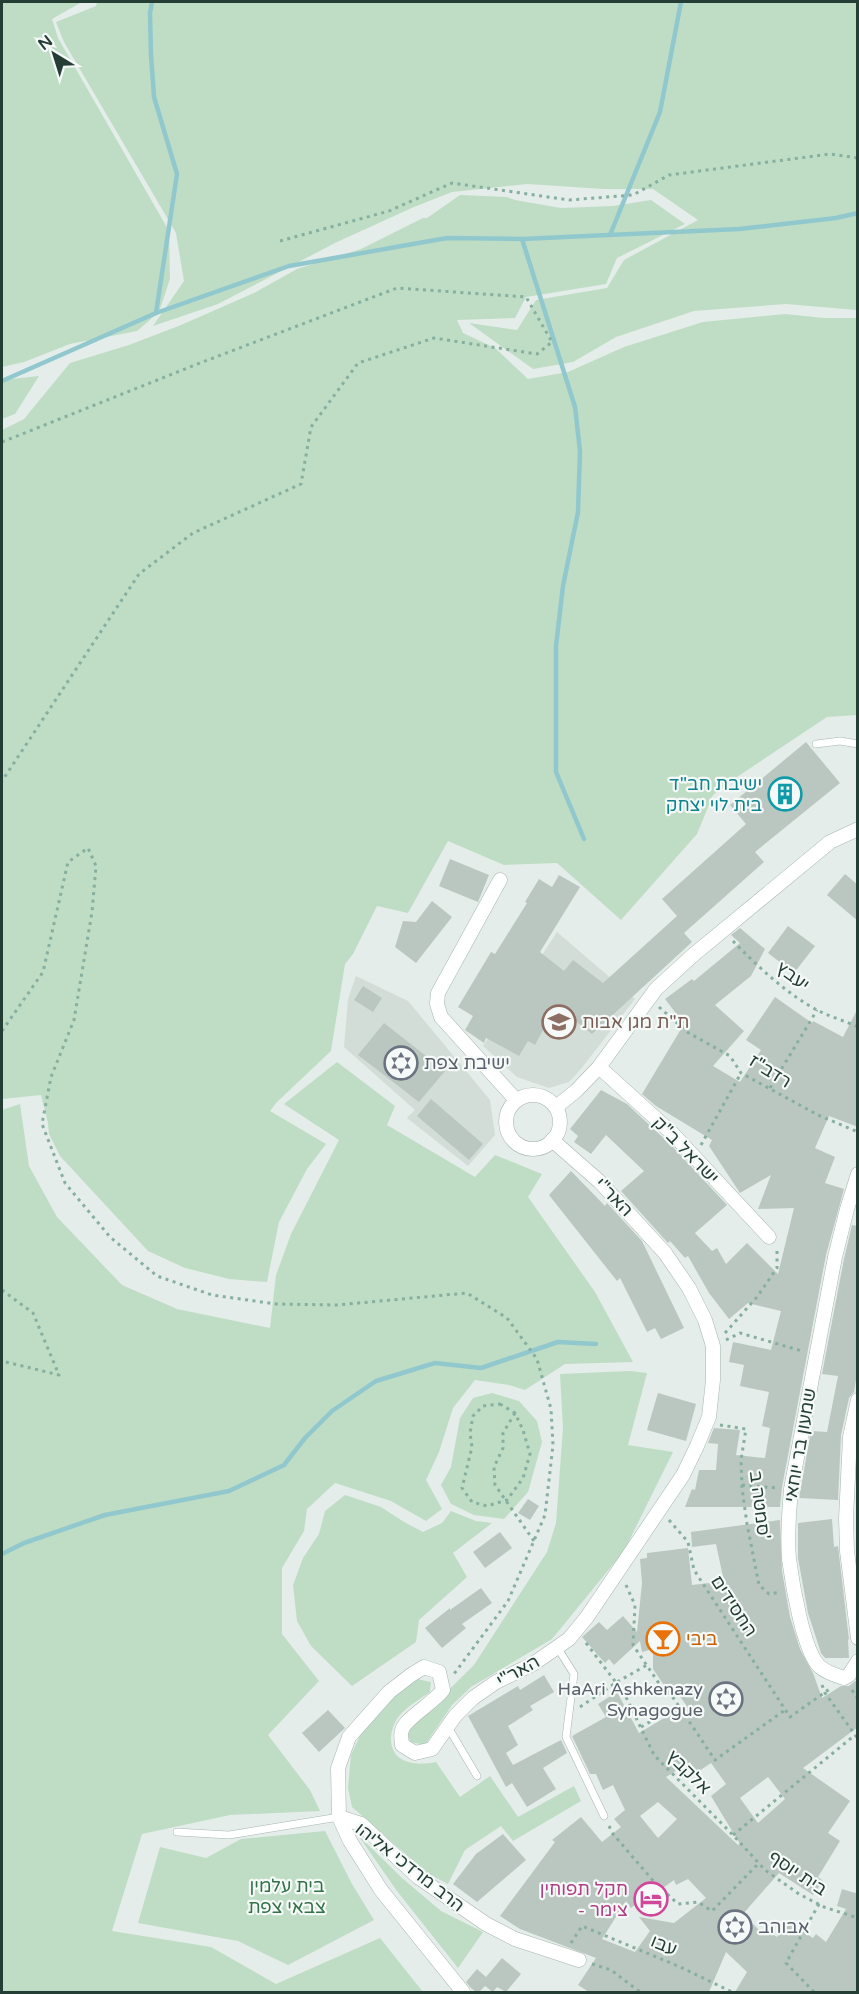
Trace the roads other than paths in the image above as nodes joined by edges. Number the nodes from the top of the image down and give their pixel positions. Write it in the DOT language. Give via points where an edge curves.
graph roads {
  1 [pos="816,744"];
  2 [pos="858,744"];
  3 [pos="858,829"];
  4 [pos="500,880"];
  5 [pos="599,1067"];
  6 [pos="516,1100"];
  7 [pos="556,1107"];
  8 [pos="552,1140"];
  9 [pos="858,1174"];
  10 [pos="770,1237"];
  11 [pos="858,1400"];
  12 [pos="858,1638"];
  13 [pos="557,1647"];
  14 [pos="858,1661"];
  15 [pos="448,1727"];
  16 [pos="477,1776"];
  17 [pos="604,1816"];
  18 [pos="339,1817"];
  19 [pos="177,1832"];
  20 [pos="579,1960"];
  21 [pos="463,1992"];
  1 -- 2 [label="lane"];
  3 -- 5 [label="street" via="830,842 656,989"];
  4 -- 6 [label="street" via="438,993 437,1004 441,1017"];
  5 -- 7 [label="street"];
  5 -- 10 [label="street, ישראל ב\"ק" via="656,1118"];
  6 -- 7 [label="street" via="532,1094 550,1100"];
  6 -- 8 [label="street" via="506,1116 509,1135 515,1142 532,1149"];
  7 -- 8 [label="street" via="560,1123"];
  8 -- 13 [label="street, האר\"י" via="600,1182 665,1253 690,1288 713,1346 709,1417 683,1475 577,1631"];
  9 -- 14 [label="street, שמעון בר יוחאי" via="835,1257 791,1489 788,1527 794,1590 813,1658 819,1666 844,1678"];
  11 -- 12 [label="street" via="850,1437 846,1518"];
  13 -- 15 [label="street, האר\"י" via="473,1698"];
  13 -- 17 [label="lane" via="574,1674 566,1737"];
  15 -- 16 [label="lane"];
  15 -- 18 [label="street, האר\"י" via="432,1749 415,1753 402,1745 402,1730 408,1719 443,1690 439,1672 424,1667 389,1692 349,1737 338,1768"];
  18 -- 19 [label="lane" via="229,1835"];
  18 -- 20 [label="street, הרב מרדכי אליהו" via="361,1824 418,1877 486,1924 515,1940"];
  18 -- 21 [label="street" via="381,1890"];
}
